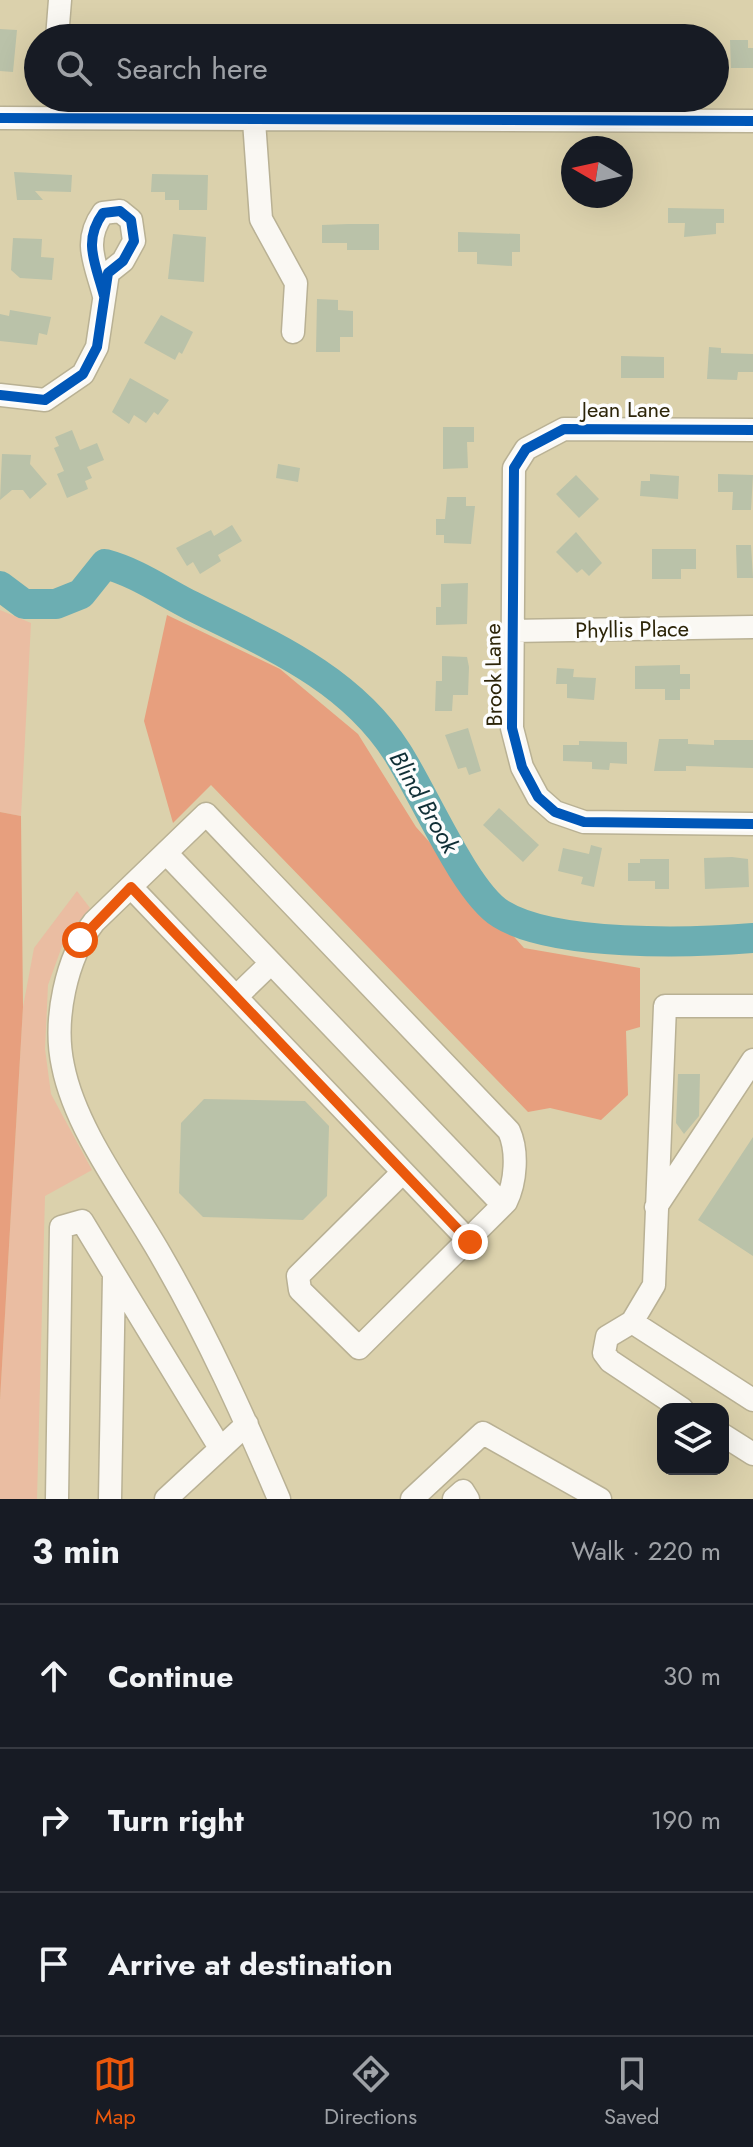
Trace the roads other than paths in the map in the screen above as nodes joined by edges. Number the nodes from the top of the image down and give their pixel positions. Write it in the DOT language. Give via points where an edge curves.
graph roads {
  1 [pos="60,0"];
  2 [pos="58,24"];
  3 [pos="31,112"];
  4 [pos="114,112"];
  5 [pos="0,118"];
  6 [pos="254,121"];
  7 [pos="753,121"];
  8 [pos="104,296"];
  9 [pos="293,332"];
  10 [pos="0,395"];
  11 [pos="753,430"];
  12 [pos="514,468"];
  13 [pos="753,627"];
  14 [pos="511,631"];
  15 [pos="753,824"];
  16 [pos="166,853"];
  17 [pos="131,887"];
  18 [pos="271,963"];
  19 [pos="236,997"];
  20 [pos="753,1006"];
  21 [pos="753,1060"];
  22 [pos="403,1172"];
  23 [pos="503,1205"];
  24 [pos="656,1207"];
  25 [pos="470,1242"];
  26 [pos="114,1274"];
  27 [pos="632,1322"];
  28 [pos="753,1400"];
  29 [pos="673,1403"];
  30 [pos="247,1424"];
  31 [pos="729,1439"];
  32 [pos="220,1448"];
  33 [pos="753,1454"];
  34 [pos="57,1499"];
  35 [pos="110,1499"];
  36 [pos="166,1499"];
  37 [pos="279,1499"];
  38 [pos="412,1499"];
  39 [pos="454,1499"];
  40 [pos="468,1499"];
  41 [pos="600,1499"];
  1 -- 2 [label="street"];
  3 -- 5 [label="street"];
  4 -- 6 [label="street"];
  6 -- 7 [label="street"];
  6 -- 9 [label="street" via="261,219 296,283"];
  8 -- 10 [label="street" via="97,347 83,374 45,400"];
  11 -- 12 [label="street, Jean Lane" via="564,429 526,449"];
  12 -- 14 [label="street, Brook Lane"];
  13 -- 14 [label="street, Phyllis Place"];
  14 -- 15 [label="street, Brook Lane" via="512,728 522,767 538,797 555,812 584,822"];
  16 -- 17 [label="street"];
  16 -- 18 [label="street"];
  16 -- 23 [label="street" via="206,814 509,1131 514,1143 512,1189"];
  17 -- 19 [label="street"];
  17 -- 30 [label="street" via="94,922 75,951 64,1004 62,1063 85,1125 213,1349"];
  18 -- 19 [label="street"];
  18 -- 23 [label="street"];
  19 -- 22 [label="street"];
  20 -- 24 [label="street" via="665,1006"];
  21 -- 24 [label="street"];
  22 -- 25 [label="street"];
  22 -- 25 [label="street" via="300,1271 300,1290 359,1348"];
  23 -- 25 [label="street"];
  24 -- 27 [label="street" via="654,1285"];
  26 -- 32 [label="street"];
  26 -- 34 [label="street" via="82,1221 61,1227"];
  26 -- 35 [label="street"];
  27 -- 28 [label="street"];
  27 -- 29 [label="street" via="607,1337 604,1353"];
  30 -- 32 [label="street"];
  30 -- 37 [label="street"];
  31 -- 33 [label="street"];
  32 -- 36 [label="street"];
  38 -- 41 [label="street" via="483,1433"];
  39 -- 40 [label="street" via="463,1491"];
}
